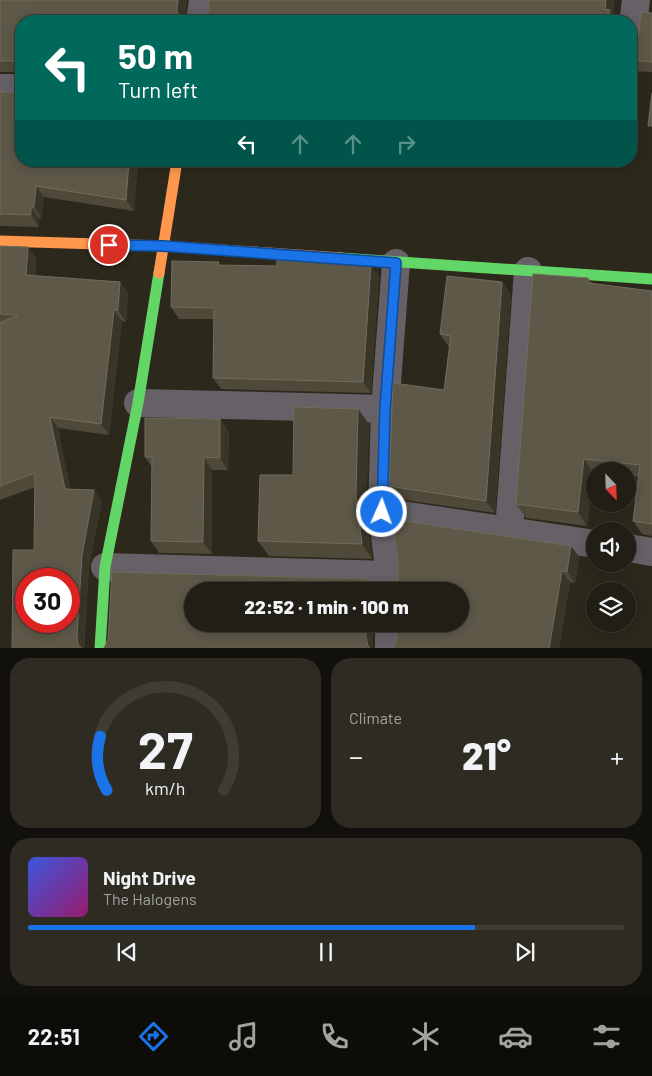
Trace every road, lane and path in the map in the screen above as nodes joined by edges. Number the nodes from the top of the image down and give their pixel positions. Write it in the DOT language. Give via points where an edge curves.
graph roads {
  1 [pos="203,0"];
  2 [pos="636,0"];
  3 [pos="201,15"];
  4 [pos="634,15"];
  5 [pos="0,88"];
  6 [pos="15,88"];
  7 [pos="176,167"];
  8 [pos="0,242"];
  9 [pos="163,246"];
  10 [pos="396,263"];
  11 [pos="528,271"];
  12 [pos="652,279"];
  13 [pos="138,403"];
  14 [pos="385,409"];
  15 [pos="382,512"];
  16 [pos="509,531"];
  17 [pos="586,543"];
  18 [pos="636,549"];
  19 [pos="652,552"];
  20 [pos="105,567"];
  21 [pos="372,582"];
  22 [pos="390,582"];
  23 [pos="390,632"];
  24 [pos="100,648"];
  25 [pos="389,648"];
  1 -- 3 [label="street"];
  2 -- 4 [label="street"];
  5 -- 6 [label="street"];
  7 -- 9 [label="street"];
  8 -- 9 [label="street"];
  9 -- 10 [label="street"];
  9 -- 13 [label="street"];
  10 -- 11 [label="street"];
  10 -- 14 [label="street"];
  11 -- 12 [label="street"];
  11 -- 16 [label="street"];
  13 -- 14 [label="street"];
  13 -- 20 [label="street"];
  14 -- 15 [label="street"];
  15 -- 16 [label="street"];
  15 -- 22 [label="street"];
  16 -- 17 [label="street"];
  18 -- 19 [label="street"];
  20 -- 21 [label="street"];
  20 -- 24 [label="street"];
  23 -- 25 [label="street"];
}
